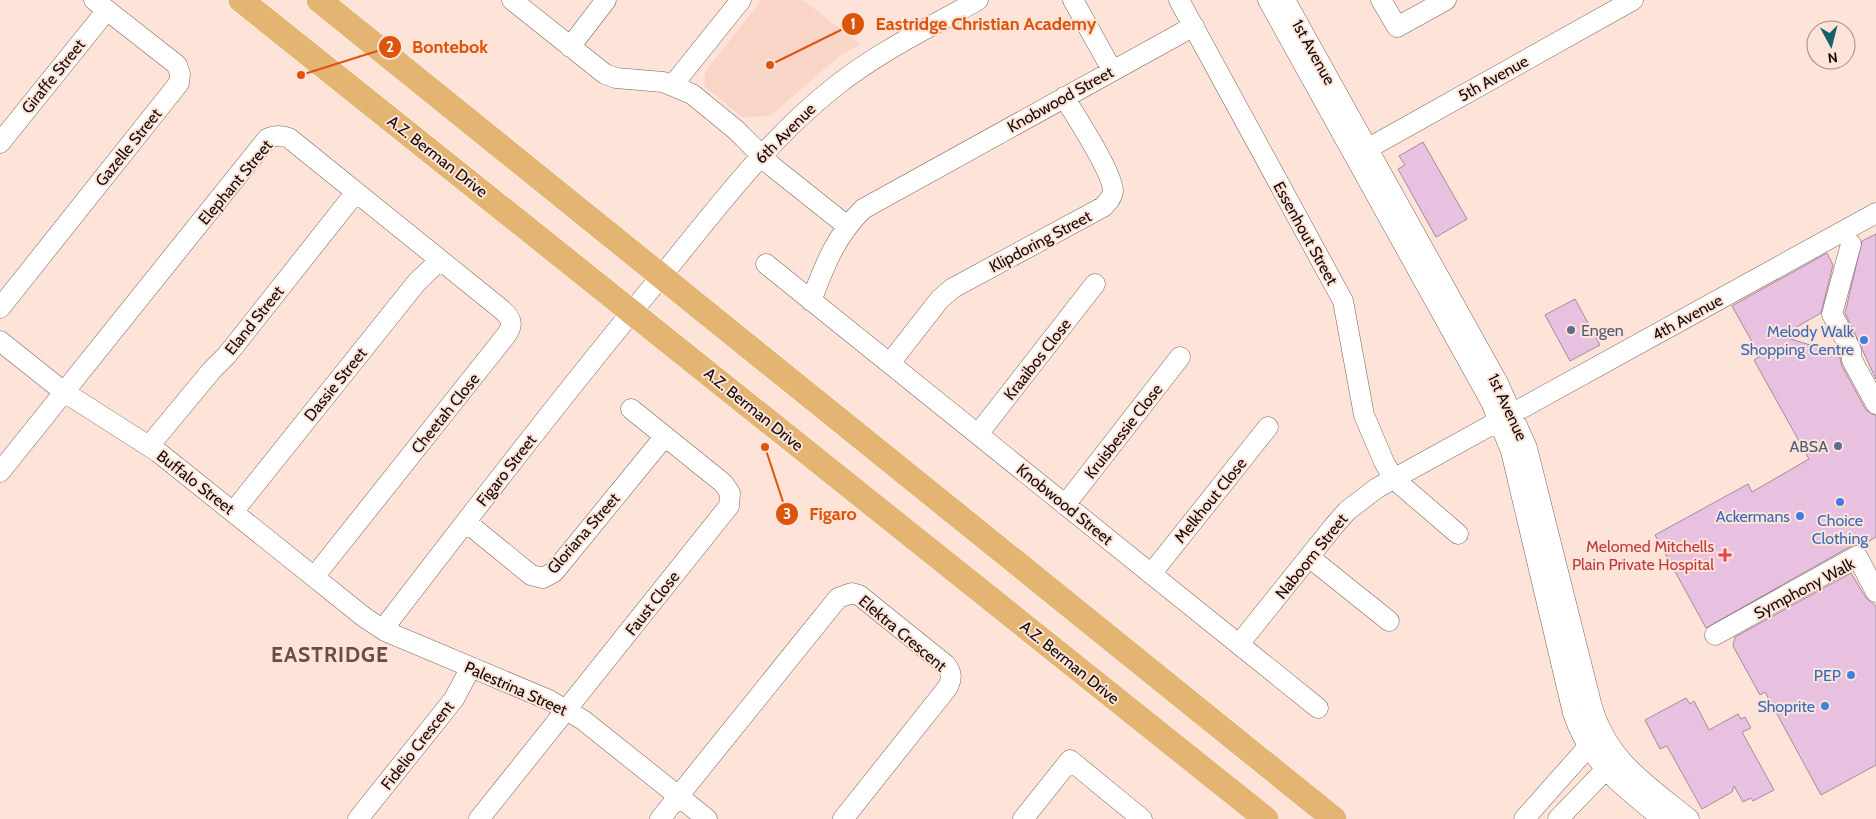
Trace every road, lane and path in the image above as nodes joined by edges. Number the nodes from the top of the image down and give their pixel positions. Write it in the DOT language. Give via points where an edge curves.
graph roads {
  1 [pos="242,0"];
  2 [pos="319,0"];
  3 [pos="512,0"];
  4 [pos="606,0"];
  5 [pos="741,0"];
  6 [pos="978,0"];
  7 [pos="1074,0"];
  8 [pos="1179,0"];
  9 [pos="1268,0"];
  10 [pos="1285,0"];
  11 [pos="1381,0"];
  12 [pos="1446,0"];
  13 [pos="1633,0"];
  14 [pos="100,5"];
  15 [pos="1194,26"];
  16 [pos="570,46"];
  17 [pos="1112,70"];
  18 [pos="672,86"];
  19 [pos="1064,96"];
  20 [pos="0,143"];
  21 [pos="1361,152"];
  22 [pos="760,155"];
  23 [pos="356,192"];
  24 [pos="1876,213"];
  25 [pos="846,225"];
  26 [pos="1851,244"];
  27 [pos="440,260"];
  28 [pos="766,264"];
  29 [pos="660,277"];
  30 [pos="1095,284"];
  31 [pos="811,301"];
  32 [pos="0,308"];
  33 [pos="632,311"];
  34 [pos="0,341"];
  35 [pos="1180,358"];
  36 [pos="890,363"];
  37 [pos="64,392"];
  38 [pos="1876,404"];
  39 [pos="631,409"];
  40 [pos="1506,417"];
  41 [pos="1268,427"];
  42 [pos="978,434"];
  43 [pos="665,436"];
  44 [pos="149,446"];
  45 [pos="0,472"];
  46 [pos="1394,479"];
  47 [pos="1065,505"];
  48 [pos="234,512"];
  49 [pos="466,522"];
  50 [pos="1458,534"];
  51 [pos="1309,557"];
  52 [pos="1151,574"];
  53 [pos="314,577"];
  54 [pos="1876,592"];
  55 [pos="1389,621"];
  56 [pos="385,631"];
  57 [pos="1716,635"];
  58 [pos="1239,644"];
  59 [pos="472,667"];
  60 [pos="1318,708"];
  61 [pos="566,710"];
  62 [pos="1595,741"];
  63 [pos="1611,764"];
  64 [pos="678,796"];
  65 [pos="358,819"];
  66 [pos="479,819"];
  67 [pos="660,819"];
  68 [pos="707,819"];
  69 [pos="842,819"];
  70 [pos="1023,819"];
  71 [pos="1142,819"];
  72 [pos="1266,819"];
  73 [pos="1334,819"];
  74 [pos="1524,819"];
  75 [pos="1558,819"];
  76 [pos="1663,819"];
  77 [pos="1689,819"];
  1 -- 33 [label="main road, A.Z. Berman Drive"];
  2 -- 29 [label="main road"];
  3 -- 16 [label="street"];
  4 -- 16 [label="street"];
  5 -- 18 [label="street"];
  6 -- 22 [label="street, 6th Avenue" via="869,61 816,102"];
  7 -- 17 [label="street"];
  8 -- 15 [label="street, Essenhout Street"];
  9 -- 21 [label="street, 1st Avenue"];
  10 -- 21 [label="street, 1st Avenue"];
  11 -- 12 [label="street" via="1397,27"];
  13 -- 21 [label="street, 5th Avenue"];
  14 -- 20 [label="street, Giraffe Street"];
  14 -- 32 [label="street, Gazelle Street" via="177,65 180,83"];
  15 -- 17 [label="street, Knobwood Street"];
  15 -- 46 [label="street, Essenhout Street" via="1340,296 1347,312 1364,415"];
  16 -- 18 [label="street" via="605,74"];
  17 -- 19 [label="street, Knobwood Street"];
  18 -- 22 [label="street" via="692,94 736,130"];
  19 -- 25 [label="street, Knobwood Street" via="863,209"];
  19 -- 36 [label="street, Klipdoring Street" via="1108,174 1113,189 1110,200 1103,207 953,288 940,299"];
  21 -- 40 [label="street, 1st Avenue" via="1498,382"];
  22 -- 25 [label="street"];
  22 -- 29 [label="street, 6th Avenue"];
  23 -- 27 [label="street, Elephant Street"];
  23 -- 37 [label="street, Elephant Street" via="289,138 273,136 267,140"];
  23 -- 44 [label="street, Eland Street" via="227,355"];
  24 -- 40 [label="street, 4th Avenue"];
  25 -- 31 [label="street, Knobwood Street" via="828,257"];
  26 -- 38 [label="street" via="1832,314"];
  27 -- 48 [label="street, Dassie Street" via="417,282"];
  27 -- 53 [label="street, Cheetah Close" via="510,317 512,329"];
  28 -- 31 [label="street, Knobwood Street"];
  29 -- 33 [label="street, 6th Avenue"];
  29 -- 73 [label="main road"];
  30 -- 42 [label="street, Kraaibos Close"];
  31 -- 36 [label="street, Knobwood Street"];
  33 -- 49 [label="street, Figaro Street"];
  33 -- 72 [label="main road, A.Z. Berman Drive"];
  34 -- 37 [label="street, Buffalo Street"];
  35 -- 47 [label="street, Kruisbessie Close"];
  36 -- 42 [label="street, Knobwood Street"];
  37 -- 44 [label="street, Buffalo Street"];
  37 -- 45 [label="street, Elephant Street"];
  39 -- 43 [label="street"];
  40 -- 46 [label="street, Naboom Street"];
  40 -- 62 [label="street, 1st Avenue" via="1511,451 1573,713"];
  41 -- 52 [label="street, Melkhout Close"];
  42 -- 47 [label="street, Knobwood Street"];
  43 -- 49 [label="street, Gloriana Street" via="554,572 543,578 531,575"];
  43 -- 61 [label="street, Faust Close" via="723,483 730,493 729,506"];
  44 -- 48 [label="street, Buffalo Street"];
  46 -- 50 [label="street"];
  46 -- 51 [label="street, Naboom Street" via="1347,511"];
  47 -- 52 [label="street, Knobwood Street"];
  48 -- 53 [label="street, Buffalo Street"];
  49 -- 56 [label="street, Figaro Street" via="390,620"];
  51 -- 55 [label="street"];
  51 -- 58 [label="street, Naboom Street"];
  52 -- 58 [label="street, Knobwood Street"];
  53 -- 56 [label="street, Buffalo Street"];
  54 -- 57 [label="street, Symphony Walk" via="1857,556"];
  56 -- 59 [label="street, Palestrina Street"];
  58 -- 60 [label="street, Knobwood Street"];
  59 -- 61 [label="street, Palestrina Street"];
  59 -- 65 [label="street, Fidelio Crescent" via="454,699"];
  61 -- 64 [label="street, Palestrina Street" via="584,720"];
  61 -- 66 [label="street"];
  62 -- 63 [label="street, 1st Avenue"];
  62 -- 74 [label="street"];
  63 -- 75 [label="street"];
  63 -- 76 [label="street, 1st Avenue"];
  63 -- 77 [label="street, 1st Avenue"];
  64 -- 67 [label="street"];
  64 -- 68 [label="street, Palestrina Street"];
  64 -- 69 [label="street, Elektra Crescent" via="838,598 852,593 859,595 946,664 951,671 951,680"];
  70 -- 71 [label="street" via="1070,760"];
}
